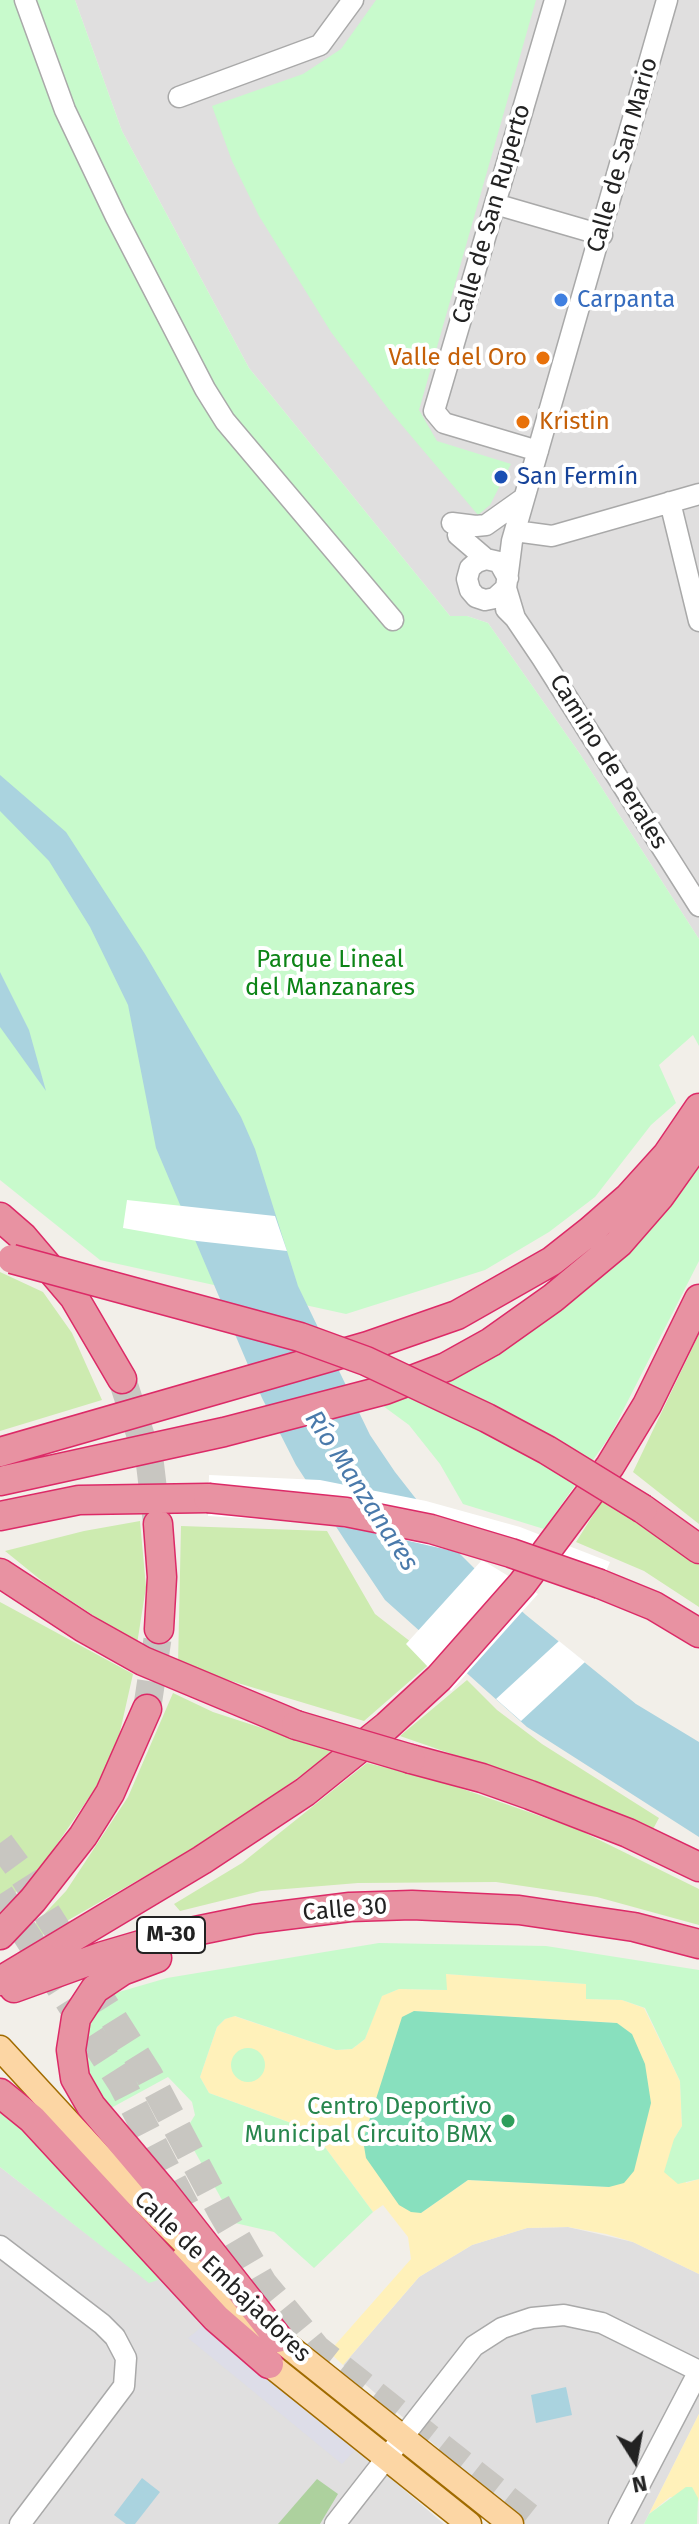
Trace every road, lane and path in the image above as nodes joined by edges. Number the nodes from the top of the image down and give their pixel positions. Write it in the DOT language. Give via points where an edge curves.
graph roads {
  1 [pos="25,0"];
  2 [pos="353,0"];
  3 [pos="555,0"];
  4 [pos="667,0"];
  5 [pos="179,97"];
  6 [pos="495,204"];
  7 [pos="602,235"];
  8 [pos="538,451"];
  9 [pos="699,494"];
  10 [pos="524,498"];
  11 [pos="670,502"];
  12 [pos="452,523"];
  13 [pos="513,536"];
  14 [pos="482,562"];
  15 [pos="695,587"];
  16 [pos="503,588"];
  17 [pos="393,620"];
  18 [pos="699,621"];
  19 [pos="690,879"];
  20 [pos="699,906"];
  21 [pos="699,1108"];
  22 [pos="699,1141"];
  23 [pos="0,1217"];
  24 [pos="4,1256"];
  25 [pos="699,1299"];
  26 [pos="122,1379"];
  27 [pos="0,1452"];
  28 [pos="0,1481"];
  29 [pos="125,1498"];
  30 [pos="0,1516"];
  31 [pos="158,1524"];
  32 [pos="0,1533"];
  33 [pos="699,1549"];
  34 [pos="0,1573"];
  35 [pos="159,1629"];
  36 [pos="699,1633"];
  37 [pos="147,1709"];
  38 [pos="699,1867"];
  39 [pos="350,1907"];
  40 [pos="0,1935"];
  41 [pos="699,1944"];
  42 [pos="0,1981"];
  43 [pos="0,1994"];
  44 [pos="0,2048"];
  45 [pos="0,2093"];
  46 [pos="0,2246"];
  47 [pos="274,2351"];
  48 [pos="699,2371"];
  49 [pos="402,2437"];
  50 [pos="387,2459"];
  51 [pos="20,2524"];
  52 [pos="335,2524"];
  53 [pos="469,2524"];
  54 [pos="511,2524"];
  55 [pos="619,2524"];
  1 -- 17 [label="street" via="65,110 205,389 225,421"];
  2 -- 5 [label="street" via="320,45"];
  3 -- 6 [label="street, Calle de San Ruperto"];
  4 -- 7 [label="street, Calle de San Mario"];
  6 -- 7 [label="street"];
  6 -- 8 [label="street, Calle de San Ruperto" via="434,411 444,423"];
  7 -- 8 [label="street, Calle de San Mario"];
  8 -- 10 [label="street, Calle de San Mario"];
  9 -- 11 [label="street"];
  10 -- 12 [label="street" via="486,525"];
  10 -- 13 [label="street, Calle de San Mario"];
  11 -- 13 [label="street" via="552,536"];
  11 -- 15 [label="street"];
  13 -- 14 [label="street"];
  13 -- 16 [label="street, Calle de San Mario"];
  14 -- 16 [label="street, Camino de Perales" via="499,562"];
  14 -- 16 [label="street, Camino de Perales" via="467,579 470,590 485,600"];
  15 -- 18 [label="street"];
  16 -- 19 [label="street, Camino de Perales" via="515,618"];
  19 -- 20 [label="street, Camino de Perales"];
  21 -- 27 [label="highway, bridge" via="629,1197 552,1261 457,1315 368,1346"];
  22 -- 28 [label="highway" via="628,1233 553,1298 446,1367 385,1390 224,1432"];
  23 -- 26 [label="highway" via="74,1297"];
  24 -- 33 [label="highway, bridge" via="300,1337 366,1361 547,1450"];
  25 -- 42 [label="highway" via="647,1405 570,1523 439,1678 305,1792"];
  29 -- 30 [label="highway" via="79,1500"];
  29 -- 32 [label="highway"];
  29 -- 36 [label="highway, bridge" via="208,1498 346,1512 431,1529 600,1584 654,1606"];
  31 -- 35 [label="highway"];
  34 -- 38 [label="highway, bridge" via="143,1661 296,1725 530,1795"];
  37 -- 40 [label="highway" via="110,1793 83,1836"];
  39 -- 41 [label="highway, Calle 30 / M-30" via="519,1910 634,1927"];
  39 -- 43 [label="highway, Calle 30 / M-30" via="171,1936"];
  39 -- 47 [label="highway" via="304,1926 122,1971 95,1989 76,2018 71,2050 75,2078 91,2106 162,2190"];
  44 -- 47 [label="main road, Calle de Embajadores" via="118,2176 202,2278"];
  45 -- 47 [label="highway" via="32,2119 216,2318"];
  46 -- 51 [label="street" via="102,2324 126,2358 124,2386"];
  47 -- 49 [label="main road, Calle de Embajadores"];
  47 -- 50 [label="main road, Calle de Embajadores"];
  48 -- 49 [label="street" via="602,2323 564,2315 532,2318 502,2328 474,2346"];
  48 -- 55 [label="street"];
  49 -- 50 [label="street"];
  49 -- 54 [label="main road, Calle de Embajadores"];
  50 -- 52 [label="street"];
  50 -- 53 [label="main road, Calle de Embajadores"];
}
